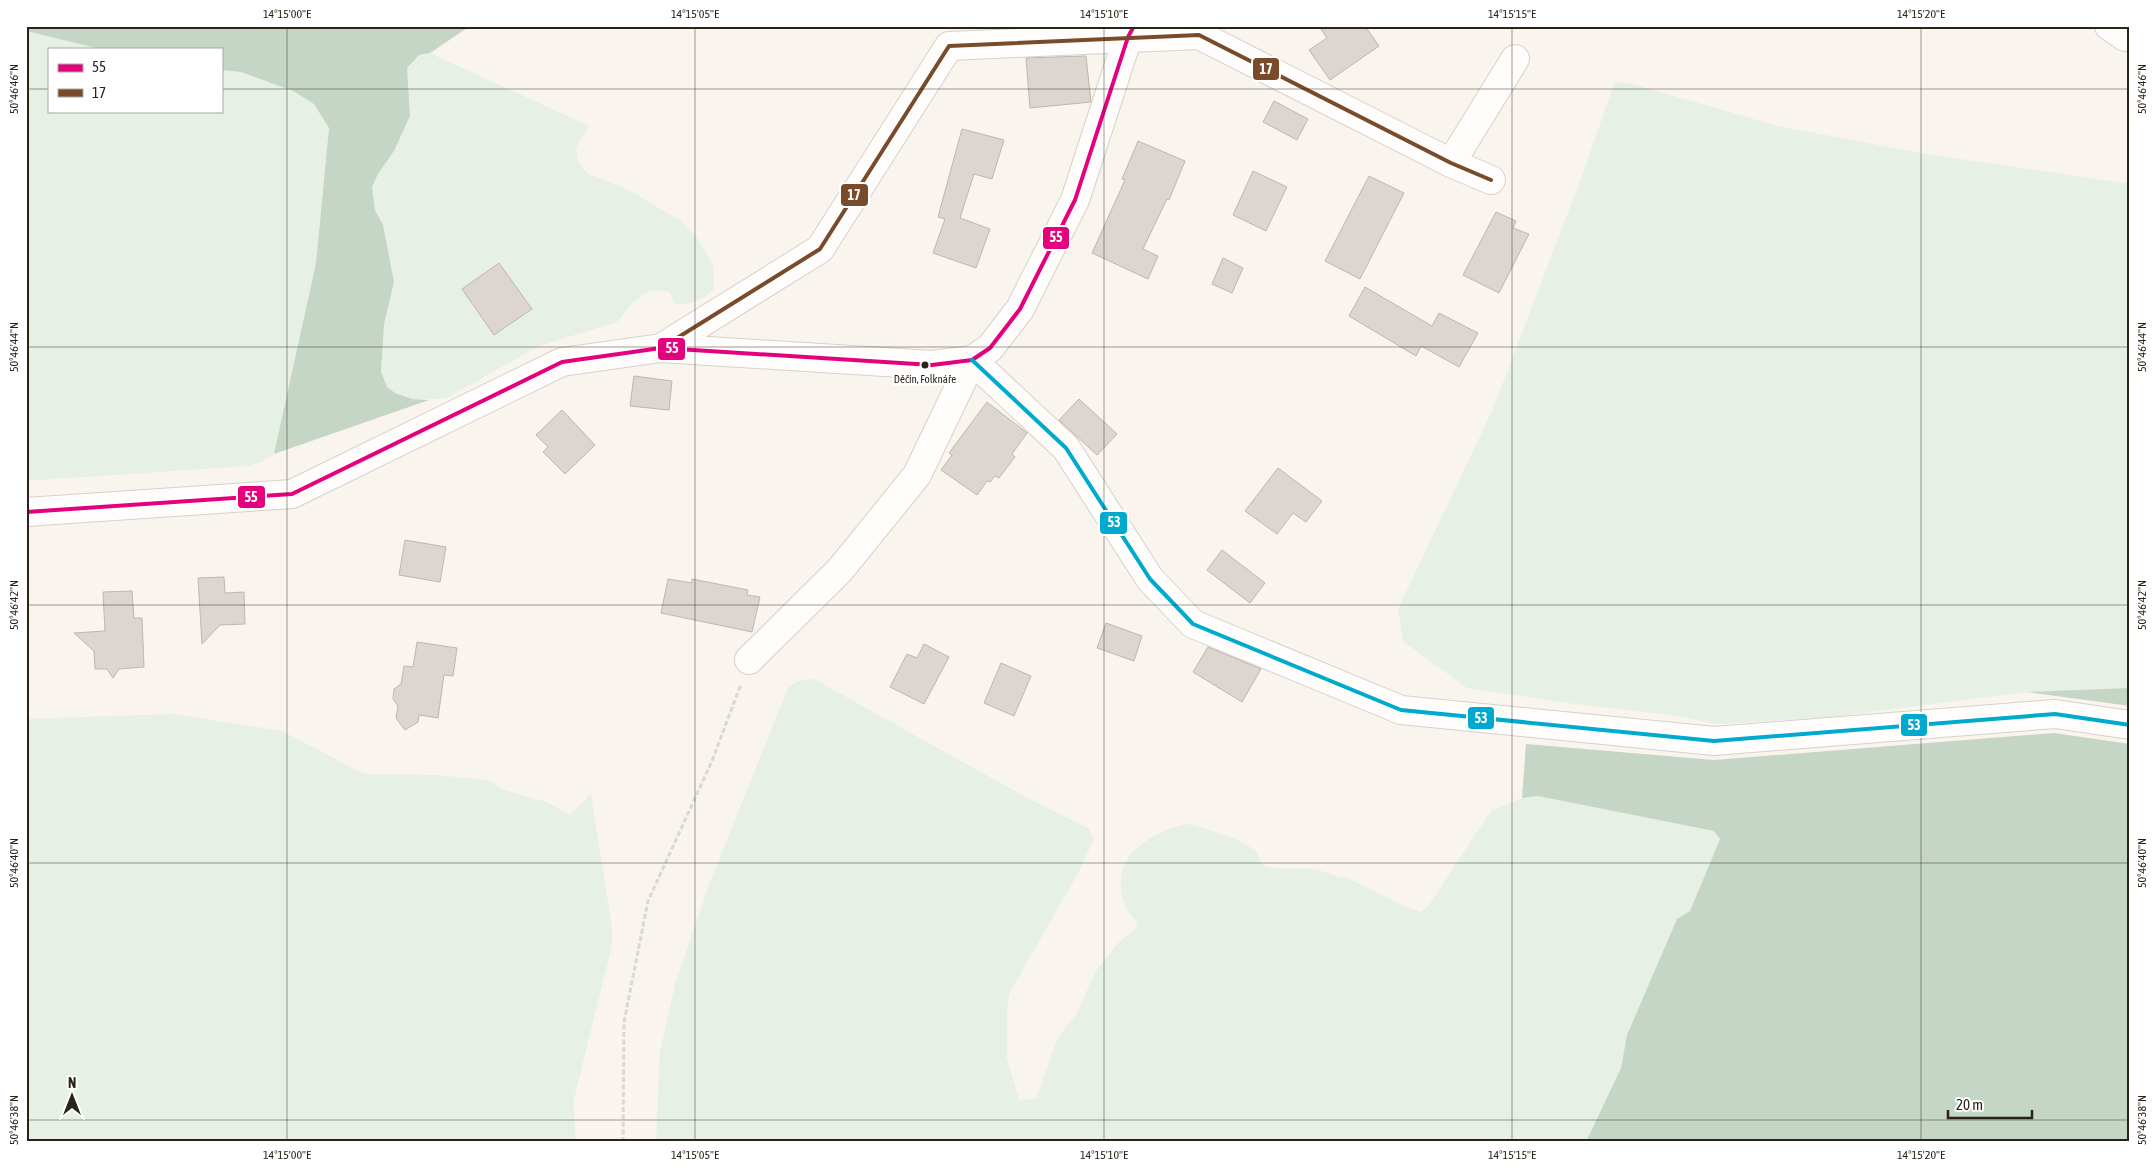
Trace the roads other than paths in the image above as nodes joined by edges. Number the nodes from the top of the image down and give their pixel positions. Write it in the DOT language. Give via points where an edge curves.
graph roads {
  1 [pos="2109,26"];
  2 [pos="1195,31"];
  3 [pos="1131,32"];
  4 [pos="2130,37"];
  5 [pos="1515,59"];
  6 [pos="1451,163"];
  7 [pos="1491,180"];
  8 [pos="661,348"];
  9 [pos="972,360"];
  10 [pos="26,512"];
  11 [pos="750,660"];
  12 [pos="2130,725"];
  1 -- 4 [label="street"];
  2 -- 3 [label="street"];
  2 -- 6 [label="street"];
  3 -- 8 [label="street" via="950,46 820,249"];
  3 -- 9 [label="street" via="1075,200 1020,308 990,348"];
  5 -- 6 [label="street"];
  6 -- 7 [label="street"];
  8 -- 9 [label="street" via="932,365"];
  8 -- 10 [label="street" via="562,362 292,494"];
  9 -- 11 [label="street" via="917,475 840,570"];
  9 -- 12 [label="street" via="1066,448 1150,579 1193,624 1401,710 1714,741 2055,714"];
}
